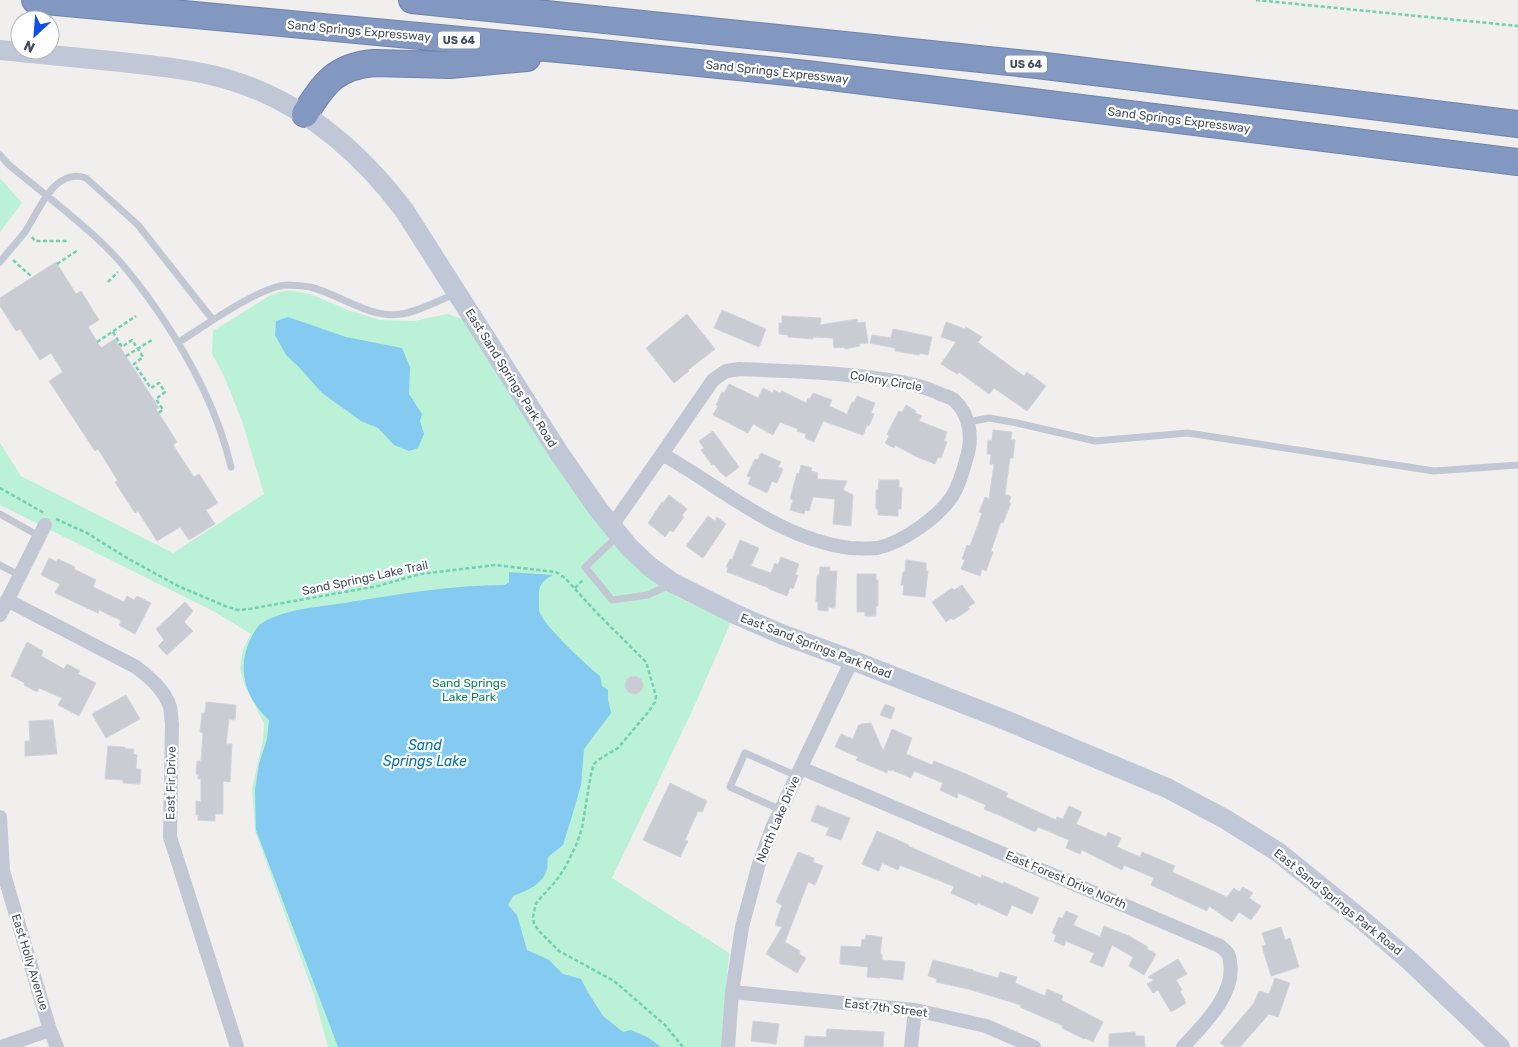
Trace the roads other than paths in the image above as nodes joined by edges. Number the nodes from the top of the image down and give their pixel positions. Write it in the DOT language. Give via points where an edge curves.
graph roads {
  1 [pos="35,0"];
  2 [pos="412,0"];
  3 [pos="502,0"];
  4 [pos="532,12"];
  5 [pos="0,50"];
  6 [pos="590,52"];
  7 [pos="305,114"];
  8 [pos="1518,124"];
  9 [pos="0,155"];
  10 [pos="1518,162"];
  11 [pos="46,196"];
  12 [pos="0,262"];
  13 [pos="457,293"];
  14 [pos="213,320"];
  15 [pos="179,342"];
  16 [pos="968,422"];
  17 [pos="662,454"];
  18 [pos="1518,464"];
  19 [pos="231,468"];
  20 [pos="0,514"];
  21 [pos="42,531"];
  22 [pos="615,531"];
  23 [pos="0,565"];
  24 [pos="20,575"];
  25 [pos="673,583"];
  26 [pos="7,600"];
  27 [pos="0,614"];
  28 [pos="852,660"];
  29 [pos="799,772"];
  30 [pos="781,810"];
  31 [pos="0,817"];
  32 [pos="1,871"];
  33 [pos="732,992"];
  34 [pos="915,1010"];
  35 [pos="50,1030"];
  36 [pos="1,1047"];
  37 [pos="57,1047"];
  38 [pos="238,1047"];
  39 [pos="728,1047"];
  40 [pos="911,1047"];
  41 [pos="1034,1047"];
  42 [pos="1184,1047"];
  43 [pos="1500,1047"];
  1 -- 6 [label="highway, Sand Springs Expressway / US 64"];
  2 -- 4 [label="highway, US 64"];
  3 -- 4 [label="highway"];
  4 -- 8 [label="highway, US 64" via="1037,65"];
  5 -- 7 [label="street, East Sand Springs Park Road" via="193,71 262,92"];
  6 -- 7 [label="highway" via="450,65 361,64 333,78 319,91"];
  6 -- 10 [label="highway, Sand Springs Expressway / US 64" via="816,76"];
  7 -- 13 [label="street, East Sand Springs Park Road" via="361,159 386,186"];
  9 -- 11 [label="lane"];
  11 -- 12 [label="lane" via="25,231"];
  11 -- 14 [label="lane" via="66,177 77,175 86,178 138,225"];
  11 -- 15 [label="lane" via="101,242 124,267"];
  13 -- 14 [label="lane" via="400,314 378,314 310,287 286,285 266,290"];
  13 -- 22 [label="street, East Sand Springs Park Road" via="559,454"];
  14 -- 15 [label="lane"];
  15 -- 19 [label="lane" via="211,407"];
  16 -- 17 [label="street, Colony Circle" via="953,400 931,389 910,384 851,375 739,369 713,380"];
  16 -- 17 [label="street, Colony Circle" via="970,449 954,494 929,520 906,536 876,548 831,545 784,528"];
  16 -- 18 [label="lane" via="989,418 1095,441 1188,433 1434,471"];
  17 -- 22 [label="street, Colony Circle"];
  20 -- 21 [label="lane"];
  21 -- 24 [label="street"];
  22 -- 25 [label="street, East Sand Springs Park Road" via="649,566"];
  22 -- 25 [label="lane" via="585,567 612,600 648,595"];
  23 -- 24 [label="lane"];
  24 -- 26 [label="street"];
  25 -- 28 [label="street, East Sand Springs Park Road" via="781,634"];
  26 -- 27 [label="street"];
  26 -- 38 [label="street, East Fir Drive" via="136,667 163,692 170,706 172,723 170,837"];
  28 -- 29 [label="street, North Lake Drive"];
  28 -- 43 [label="street, East Sand Springs Park Road" via="1167,788 1225,819 1278,852 1361,918"];
  29 -- 30 [label="street, North Lake Drive"];
  29 -- 30 [label="lane" via="745,753 730,787"];
  29 -- 42 [label="street, East Forest Drive North" via="1220,946 1229,955 1231,966 1226,994"];
  30 -- 33 [label="street, North Lake Drive" via="758,867 742,927"];
  31 -- 32 [label="street, East Holly Avenue"];
  32 -- 35 [label="street, East Holly Avenue"];
  33 -- 34 [label="street, East 7th Street"];
  33 -- 39 [label="street, North Lake Drive"];
  34 -- 40 [label="street"];
  34 -- 41 [label="street, East 7th Street" via="986,1026"];
  35 -- 36 [label="street"];
  35 -- 37 [label="street, East Holly Avenue"];
}
